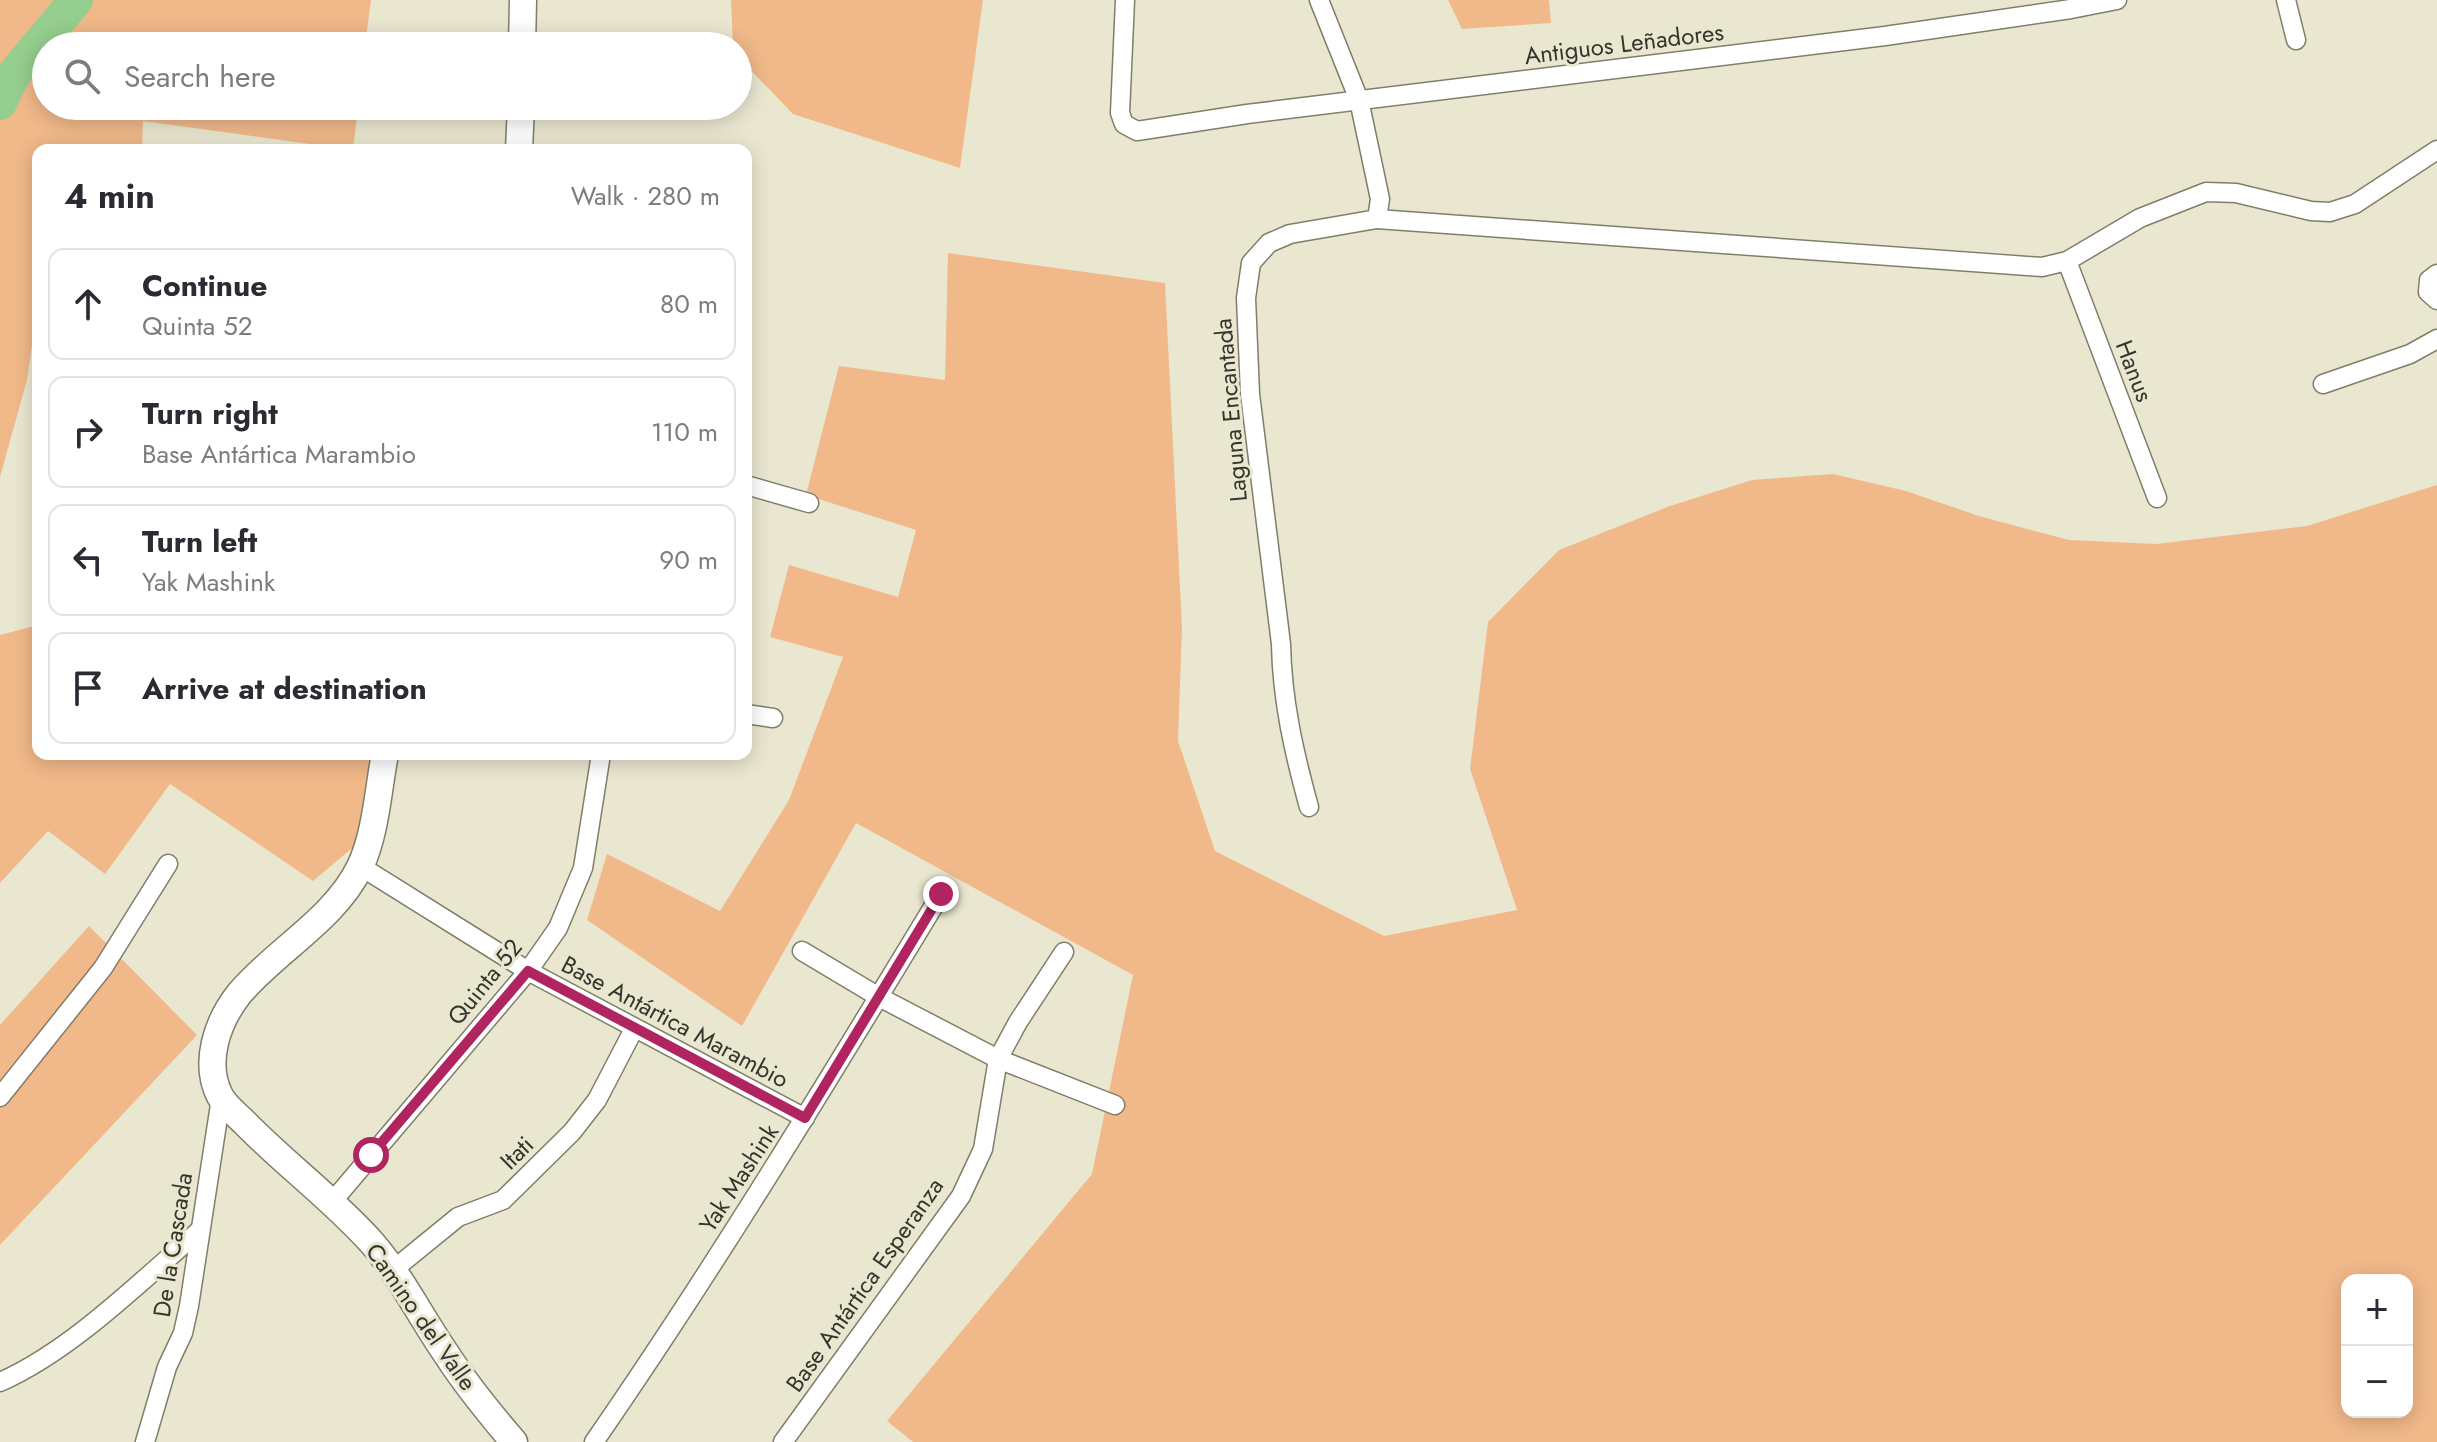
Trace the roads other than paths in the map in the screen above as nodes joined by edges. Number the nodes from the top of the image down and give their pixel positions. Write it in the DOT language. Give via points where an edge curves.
graph roads {
  1 [pos="523,0"];
  2 [pos="1125,0"];
  3 [pos="1319,0"];
  4 [pos="2117,0"];
  5 [pos="2286,0"];
  6 [pos="522,32"];
  7 [pos="2296,40"];
  8 [pos="1359,100"];
  9 [pos="520,120"];
  10 [pos="519,144"];
  11 [pos="2437,150"];
  12 [pos="1377,219"];
  13 [pos="2067,261"];
  14 [pos="2437,274"];
  15 [pos="2437,300"];
  16 [pos="2437,339"];
  17 [pos="2323,384"];
  18 [pos="752,487"];
  19 [pos="2157,498"];
  20 [pos="809,503"];
  21 [pos="752,715"];
  22 [pos="773,718"];
  23 [pos="384,760"];
  24 [pos="600,760"];
  25 [pos="1309,807"];
  26 [pos="168,864"];
  27 [pos="360,866"];
  28 [pos="941,894"];
  29 [pos="802,951"];
  30 [pos="1064,952"];
  31 [pos="528,971"];
  32 [pos="879,997"];
  33 [pos="634,1029"];
  34 [pos="998,1059"];
  35 [pos="0,1097"];
  36 [pos="221,1098"];
  37 [pos="1115,1105"];
  38 [pos="805,1118"];
  39 [pos="332,1202"];
  40 [pos="200,1230"];
  41 [pos="393,1270"];
  42 [pos="0,1382"];
  43 [pos="508,1440"];
  44 [pos="145,1442"];
  45 [pos="594,1442"];
  46 [pos="783,1442"];
  1 -- 6 [label="street"];
  2 -- 8 [label="street, Antiguos Leñadores" via="1120,113 1124,124 1137,131"];
  3 -- 8 [label="street"];
  4 -- 8 [label="street, Antiguos Leñadores" via="1885,36"];
  5 -- 7 [label="street"];
  8 -- 12 [label="street" via="1380,199"];
  9 -- 10 [label="street"];
  11 -- 13 [label="street" via="2355,204 2330,212 2206,192 2140,218"];
  12 -- 13 [label="street, Laguna Encantada" via="2042,267"];
  12 -- 25 [label="street, Laguna Encantada" via="1290,234 1269,243 1251,263 1246,298 1250,394 1282,677 1293,750"];
  13 -- 19 [label="street, Hanus"];
  14 -- 15 [label="street" via="2429,280 2428,292"];
  16 -- 17 [label="street" via="2410,354"];
  18 -- 20 [label="street"];
  21 -- 22 [label="street"];
  23 -- 27 [label="street"];
  24 -- 31 [label="street, Quinta 52" via="583,868 558,928"];
  26 -- 35 [label="street" via="103,968"];
  27 -- 31 [label="street, Base Antártica Marambio"];
  27 -- 36 [label="street" via="335,902 240,994 225,1017 212,1051"];
  28 -- 32 [label="street, Yak Mashink"];
  29 -- 32 [label="street"];
  30 -- 34 [label="street, Base Antártica Esperanza"];
  31 -- 33 [label="street, Base Antártica Marambio"];
  31 -- 39 [label="street, Quinta 52"];
  32 -- 34 [label="street"];
  32 -- 38 [label="street, Yak Mashink"];
  33 -- 38 [label="street, Base Antártica Marambio"];
  33 -- 41 [label="street, Itati" via="597,1100 572,1132 503,1200 458,1217"];
  34 -- 37 [label="street"];
  34 -- 46 [label="street, Base Antártica Esperanza" via="983,1149 961,1196"];
  36 -- 39 [label="street, Camino del Valle"];
  36 -- 40 [label="street, De la Cascada"];
  38 -- 45 [label="street, Yak Mashink"];
  39 -- 41 [label="street, Camino del Valle"];
  40 -- 42 [label="street" via="76,1335"];
  40 -- 44 [label="street, De la Cascada" via="183,1333"];
  41 -- 43 [label="street, Camino del Valle"];
}
